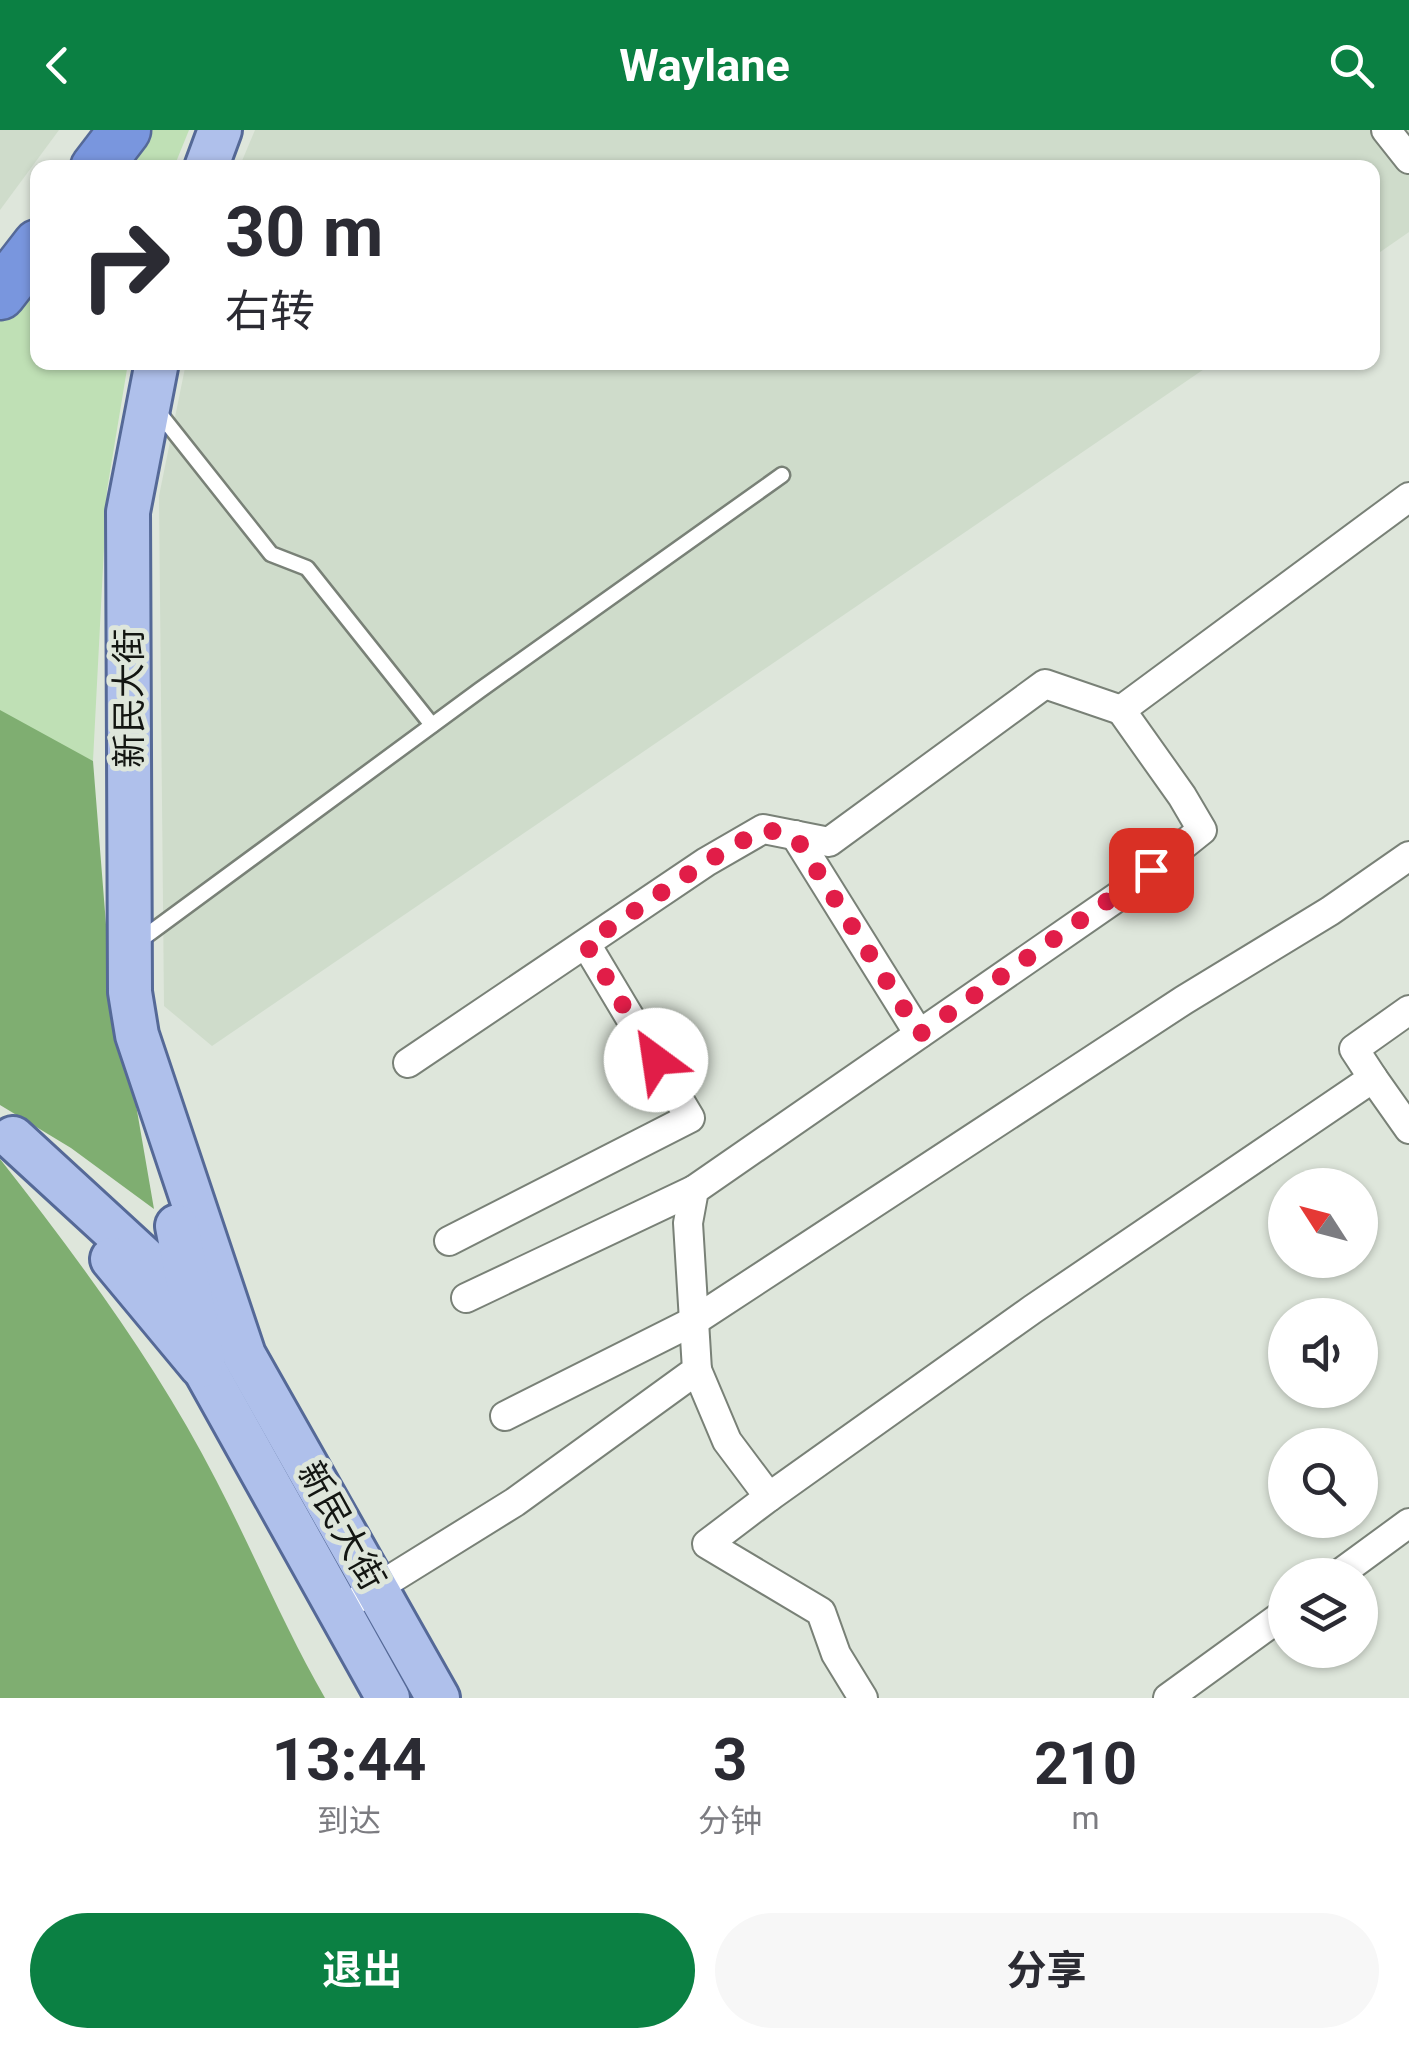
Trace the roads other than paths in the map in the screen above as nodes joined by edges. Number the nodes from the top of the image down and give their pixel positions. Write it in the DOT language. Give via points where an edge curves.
graph roads {
  1 [pos="125,130"];
  2 [pos="220,130"];
  3 [pos="1386,130"];
  4 [pos="1409,159"];
  5 [pos="102,160"];
  6 [pos="209,160"];
  7 [pos="30,255"];
  8 [pos="0,294"];
  9 [pos="153,382"];
  10 [pos="782,475"];
  11 [pos="1409,497"];
  12 [pos="1121,710"];
  13 [pos="432,725"];
  14 [pos="795,836"];
  15 [pos="1409,856"];
  16 [pos="586,944"];
  17 [pos="130,947"];
  18 [pos="1409,1010"];
  19 [pos="920,1034"];
  20 [pos="137,1035"];
  21 [pos="408,1063"];
  22 [pos="1373,1078"];
  23 [pos="1409,1130"];
  24 [pos="6,1135"];
  25 [pos="694,1190"];
  26 [pos="449,1241"];
  27 [pos="466,1298"];
  28 [pos="192,1302"];
  29 [pos="694,1321"];
  30 [pos="244,1354"];
  31 [pos="204,1370"];
  32 [pos="697,1370"];
  33 [pos="505,1416"];
  34 [pos="769,1497"];
  35 [pos="1409,1523"];
  36 [pos="1361,1558"];
  37 [pos="376,1588"];
  38 [pos="339,1611"];
  39 [pos="1268,1625"];
  40 [pos="388,1698"];
  41 [pos="438,1698"];
  42 [pos="863,1698"];
  43 [pos="1168,1698"];
  1 -- 5 [label="highway"];
  2 -- 6 [label="main road"];
  3 -- 4 [label="street"];
  7 -- 8 [label="highway"];
  9 -- 13 [label="lane" via="271,554 307,568"];
  9 -- 17 [label="main road, 新民大街" via="128,512"];
  10 -- 13 [label="lane"];
  11 -- 12 [label="street"];
  12 -- 14 [label="street" via="1045,684 828,842"];
  12 -- 19 [label="street" via="1202,830"];
  13 -- 17 [label="lane"];
  14 -- 16 [label="street" via="763,829"];
  14 -- 19 [label="street"];
  15 -- 29 [label="street"];
  16 -- 21 [label="street"];
  16 -- 26 [label="street" via="690,1118"];
  17 -- 20 [label="main road, 新民大街"];
  18 -- 22 [label="street" via="1354,1049"];
  19 -- 25 [label="street"];
  20 -- 28 [label="main road, 新民大街"];
  20 -- 30 [label="main road, 新民大街"];
  22 -- 23 [label="street"];
  22 -- 34 [label="street"];
  24 -- 28 [label="main road, 新民大街"];
  24 -- 31 [label="main road, 新民大街"];
  25 -- 27 [label="street"];
  25 -- 29 [label="street" via="688,1223"];
  28 -- 30 [label="main road, 新民大街"];
  28 -- 31 [label="main road, 新民大街"];
  29 -- 32 [label="street"];
  29 -- 33 [label="street"];
  30 -- 37 [label="main road, 新民大街"];
  31 -- 38 [label="main road, 新民大街"];
  32 -- 34 [label="street" via="728,1441"];
  32 -- 37 [label="street" via="516,1502"];
  34 -- 42 [label="street" via="707,1544 821,1612"];
  35 -- 36 [label="street"];
  37 -- 38 [label="street"];
  37 -- 41 [label="main road, 新民大街"];
  38 -- 40 [label="main road, 新民大街"];
  39 -- 43 [label="street"];
}
